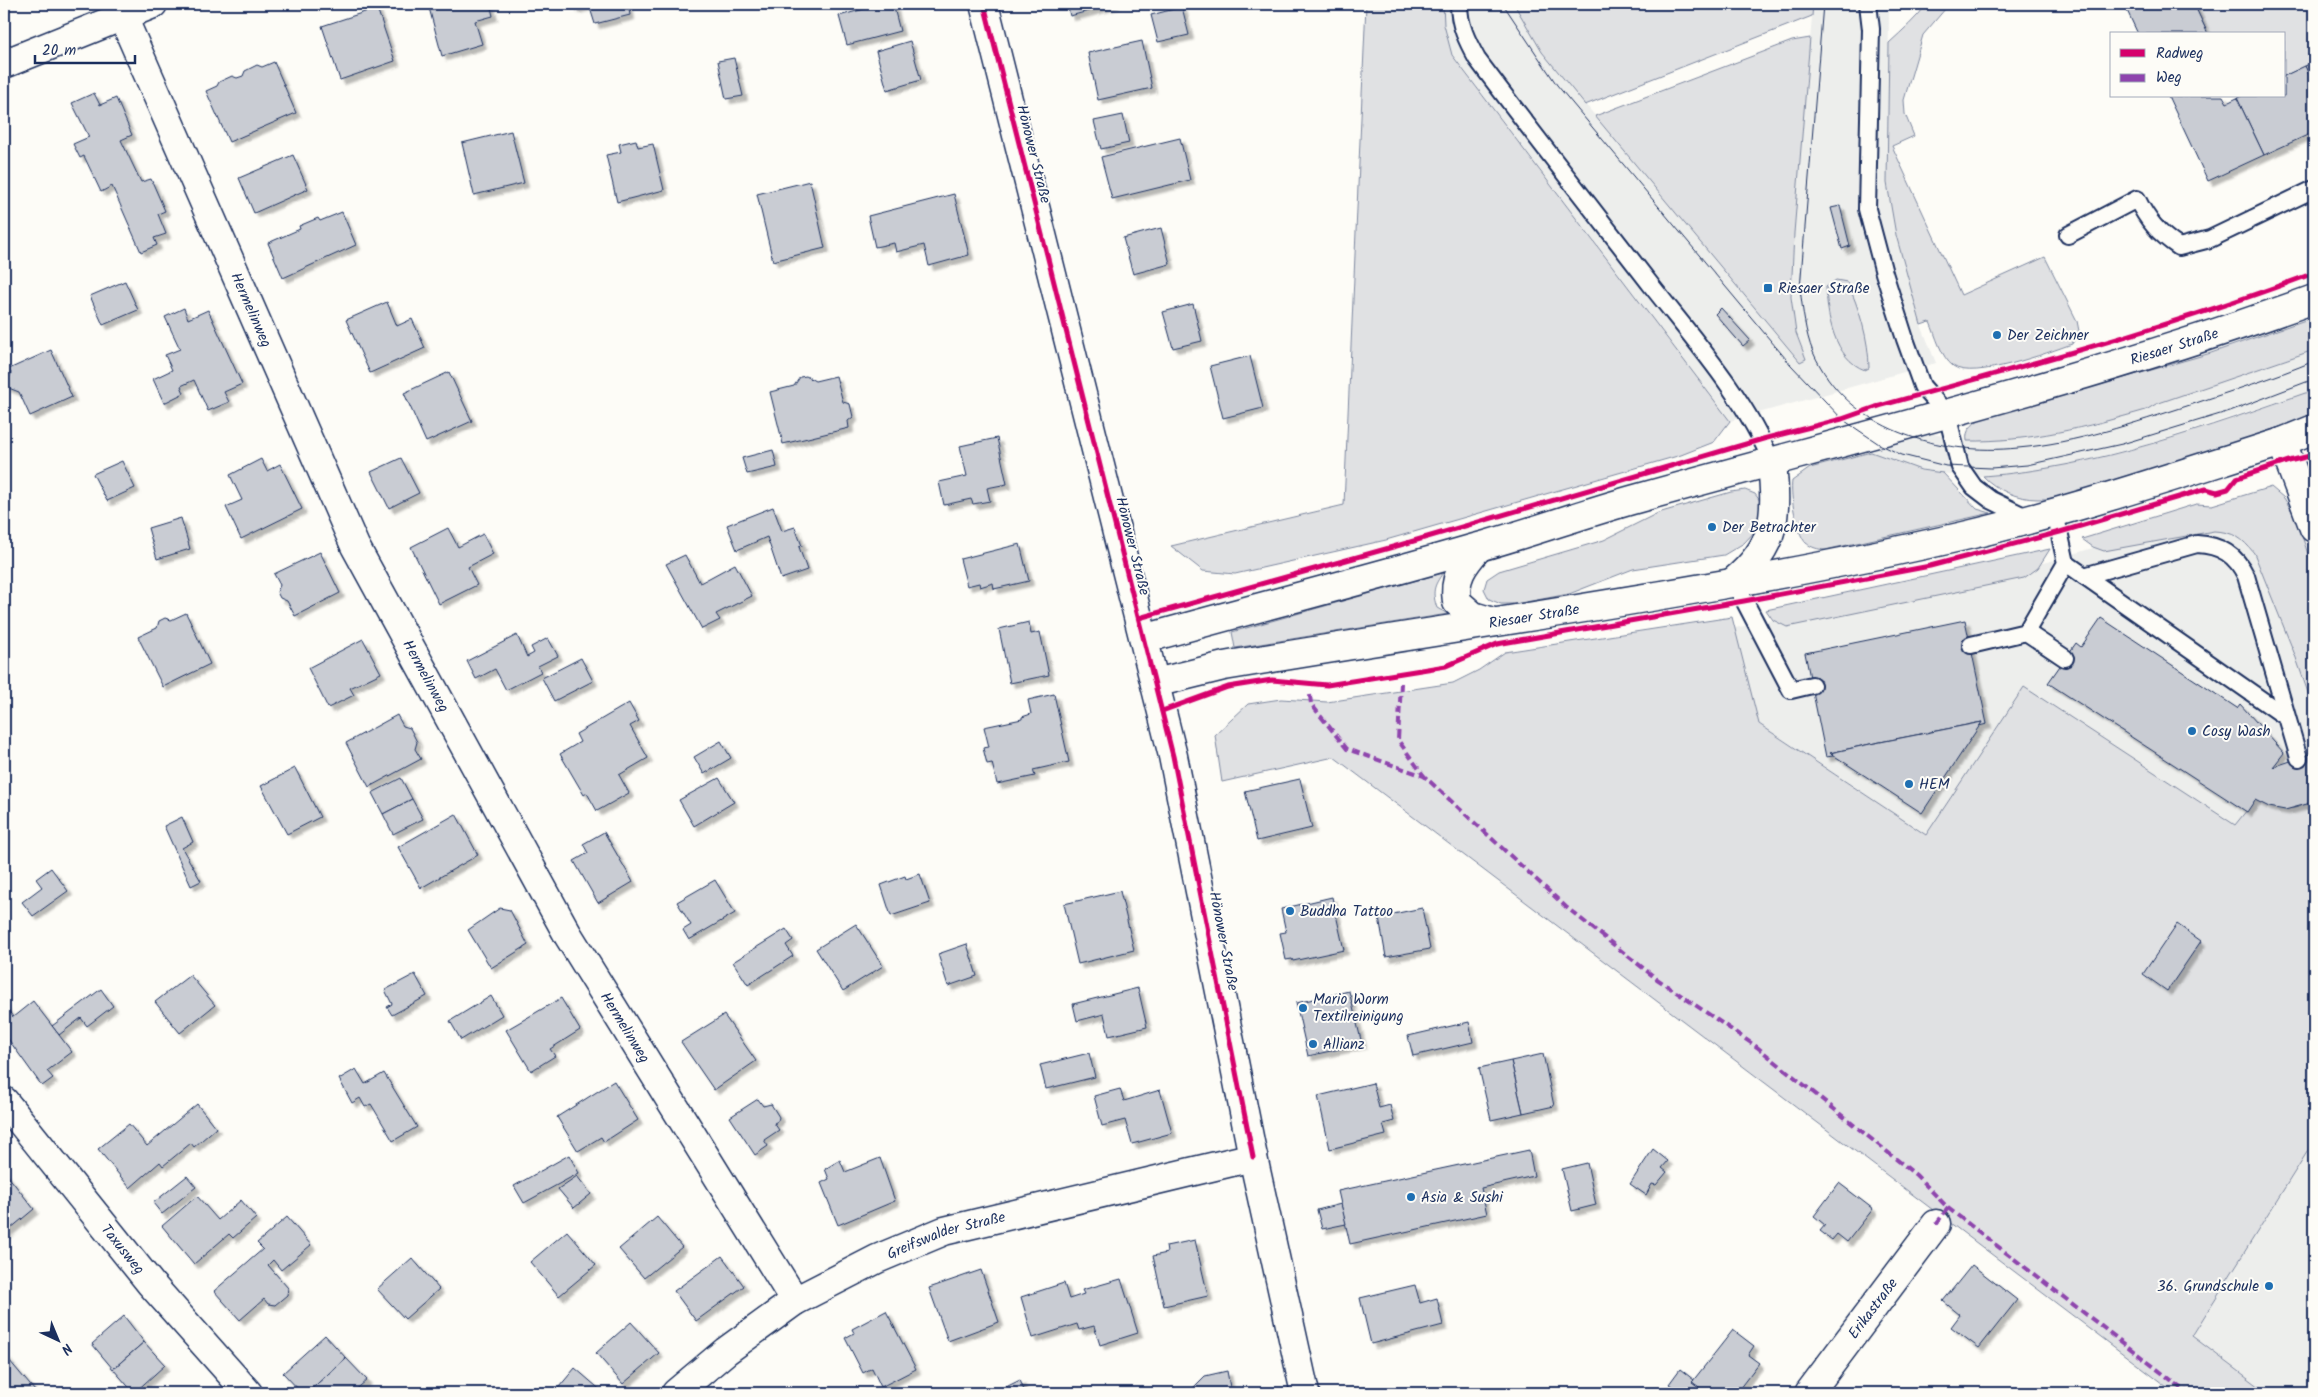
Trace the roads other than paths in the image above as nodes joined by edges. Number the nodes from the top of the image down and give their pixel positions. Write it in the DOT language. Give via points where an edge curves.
graph roads {
  1 [pos="153,4"];
  2 [pos="984,4"];
  3 [pos="1459,4"];
  4 [pos="1868,4"];
  5 [pos="122,15"];
  6 [pos="4,64"];
  7 [pos="2314,189"];
  8 [pos="2068,235"];
  9 [pos="2314,299"];
  10 [pos="1947,414"];
  11 [pos="2314,430"];
  12 [pos="2282,442"];
  13 [pos="1772,463"];
  14 [pos="2042,516"];
  15 [pos="2314,528"];
  16 [pos="1478,548"];
  17 [pos="2066,563"];
  18 [pos="2084,576"];
  19 [pos="1734,582"];
  20 [pos="1493,622"];
  21 [pos="2026,632"];
  22 [pos="1144,639"];
  23 [pos="1970,645"];
  24 [pos="2065,658"];
  25 [pos="1155,683"];
  26 [pos="1812,685"];
  27 [pos="2286,717"];
  28 [pos="2299,758"];
  29 [pos="4,1101"];
  30 [pos="1253,1158"];
  31 [pos="1936,1224"];
  32 [pos="795,1301"];
  33 [pos="248,1393"];
  34 [pos="676,1393"];
  35 [pos="1305,1393"];
  36 [pos="1809,1393"];
  1 -- 5 [label="main road"];
  2 -- 22 [label="main road, Hönower Straße"];
  3 -- 13 [label="lane" via="1465,38 1477,59 1749,415"];
  4 -- 10 [label="lane" via="1871,29 1867,208 1884,273 1922,386"];
  5 -- 6 [label="main road"];
  5 -- 32 [label="main road, Hermelinweg" via="355,546 568,935"];
  7 -- 8 [label="lane" via="2210,239 2178,247 2146,218 2137,199"];
  9 -- 10 [label="main road, Riesaer Straße" via="2231,329"];
  10 -- 13 [label="main road, Riesaer Straße"];
  10 -- 14 [label="lane" via="1960,467 1974,487 1991,500"];
  11 -- 12 [label="main road, Riesaer Straße"];
  12 -- 14 [label="main road, Riesaer Straße"];
  12 -- 15 [label="main road"];
  13 -- 16 [label="main road, Riesaer Straße" via="1637,498"];
  13 -- 19 [label="main road" via="1775,492 1773,525 1761,555"];
  14 -- 17 [label="lane"];
  14 -- 19 [label="main road, Riesaer Straße" via="1846,562"];
  16 -- 20 [label="main road" via="1462,566 1456,580 1457,602 1474,616"];
  16 -- 22 [label="main road, Riesaer Straße"];
  17 -- 18 [label="lane"];
  17 -- 21 [label="lane"];
  18 -- 27 [label="lane"];
  18 -- 27 [label="lane" via="2197,544 2210,545 2232,556 2246,576"];
  19 -- 20 [label="main road, Riesaer Straße"];
  19 -- 26 [label="lane" via="1791,690"];
  20 -- 25 [label="main road, Riesaer Straße" via="1224,666"];
  21 -- 23 [label="lane"];
  21 -- 24 [label="lane"];
  22 -- 25 [label="main road, Hönower Straße"];
  25 -- 30 [label="main road, Hönower Straße" via="1173,756"];
  27 -- 28 [label="lane"];
  29 -- 33 [label="main road, Taxusweg" via="152,1284"];
  30 -- 32 [label="main road, Greifswalder Straße" via="944,1231 877,1259"];
  30 -- 35 [label="main road, Hönower Straße"];
  31 -- 36 [label="main road, Erikastraße"];
  32 -- 34 [label="main road, Greifswalder Straße" via="726,1351"];
}
